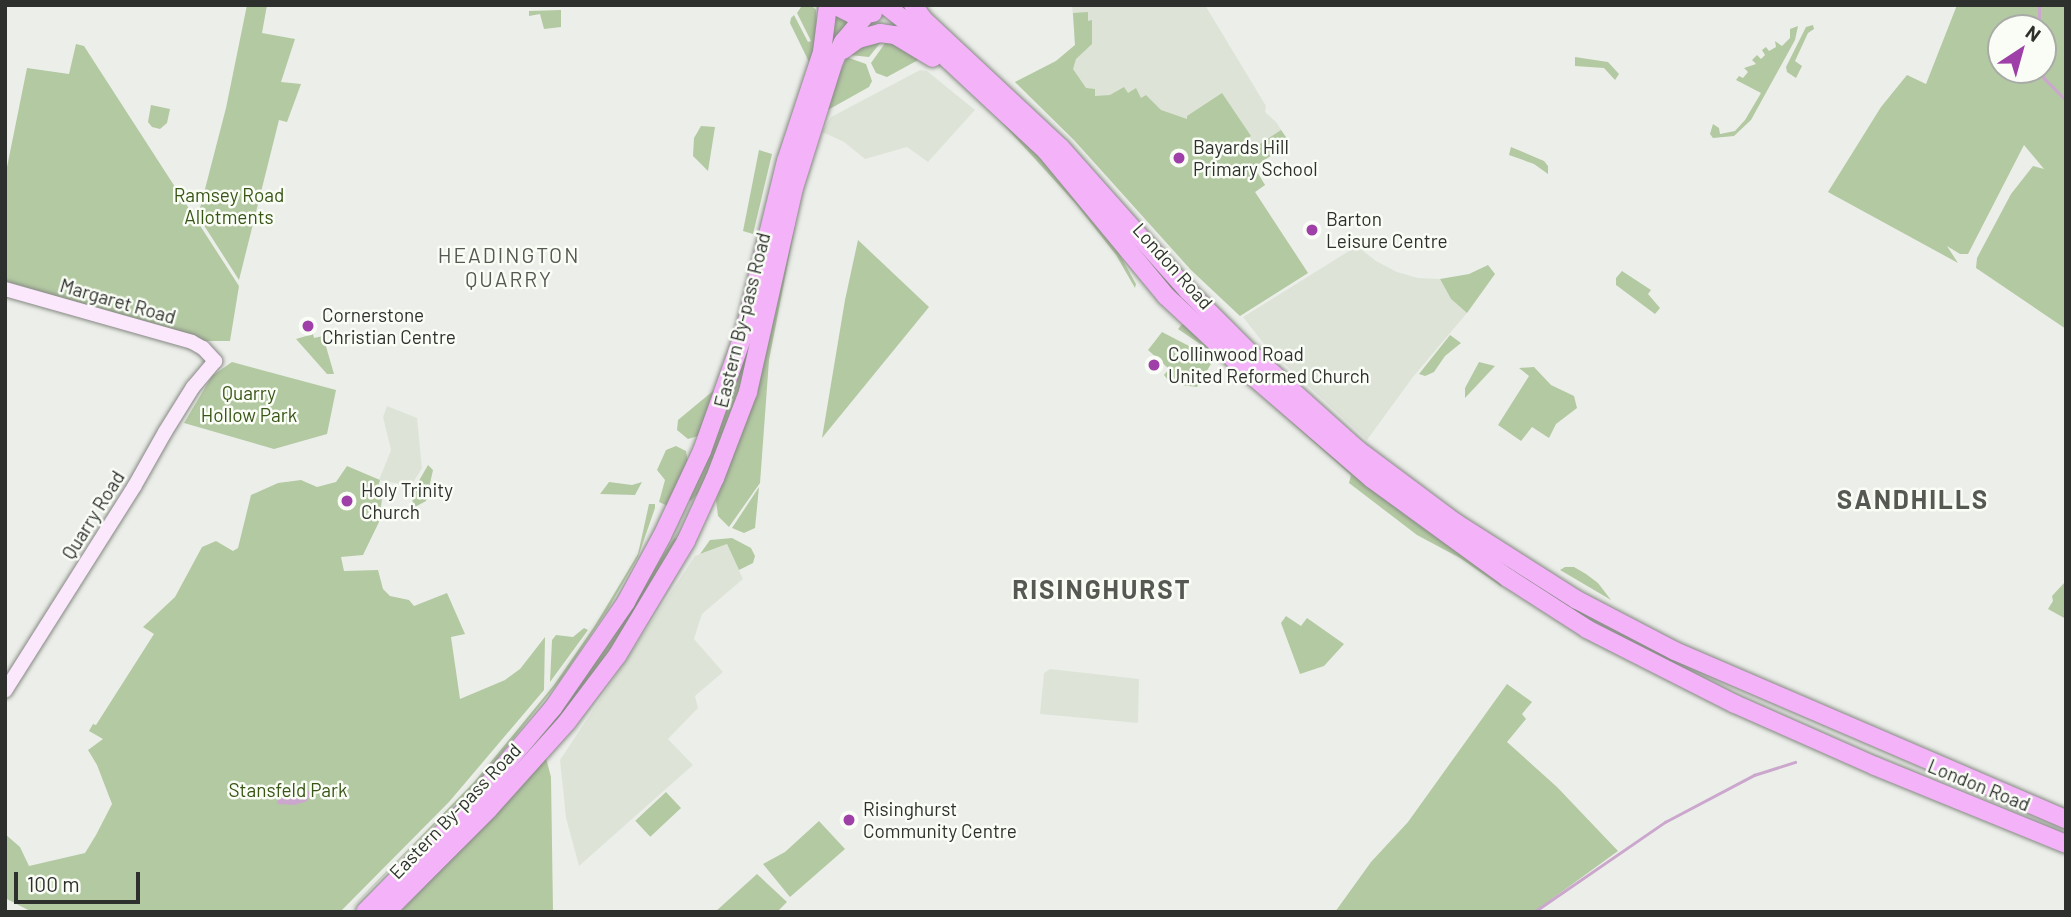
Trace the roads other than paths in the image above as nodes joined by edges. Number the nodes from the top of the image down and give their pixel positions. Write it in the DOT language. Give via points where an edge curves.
graph roads {
  1 [pos="828,5"];
  2 [pos="834,5"];
  3 [pos="913,5"];
  4 [pos="878,9"];
  5 [pos="929,50"];
  6 [pos="834,61"];
  7 [pos="5,289"];
  8 [pos="215,361"];
  9 [pos="1452,529"];
  10 [pos="5,691"];
  11 [pos="2066,818"];
  12 [pos="2066,844"];
  13 [pos="365,912"];
  14 [pos="386,912"];
  1 -- 13 [label="highway, Eastern By-pass Road" via="822,52 786,161 744,333 702,451 662,536 598,645 547,716 477,799"];
  2 -- 4 [label="highway" via="846,13"];
  3 -- 9 [label="highway, London Road" via="1053,139 1194,298 1250,353"];
  4 -- 5 [label="highway"];
  4 -- 5 [label="highway"];
  4 -- 6 [label="highway, Eastern By-pass Road" via="843,42"];
  5 -- 6 [label="highway" via="880,33 858,39"];
  5 -- 9 [label="highway, London Road" via="1046,151 1166,296 1372,479"];
  6 -- 14 [label="highway, Eastern By-pass Road" via="794,188 748,392 686,541 617,656 567,722"];
  7 -- 8 [label="street, Margaret Road" via="192,342"];
  8 -- 10 [label="street, Quarry Road" via="164,432"];
  9 -- 11 [label="highway, London Road" via="1620,624 1707,667"];
  9 -- 12 [label="highway, London Road" via="1587,629 1735,704"];
}
